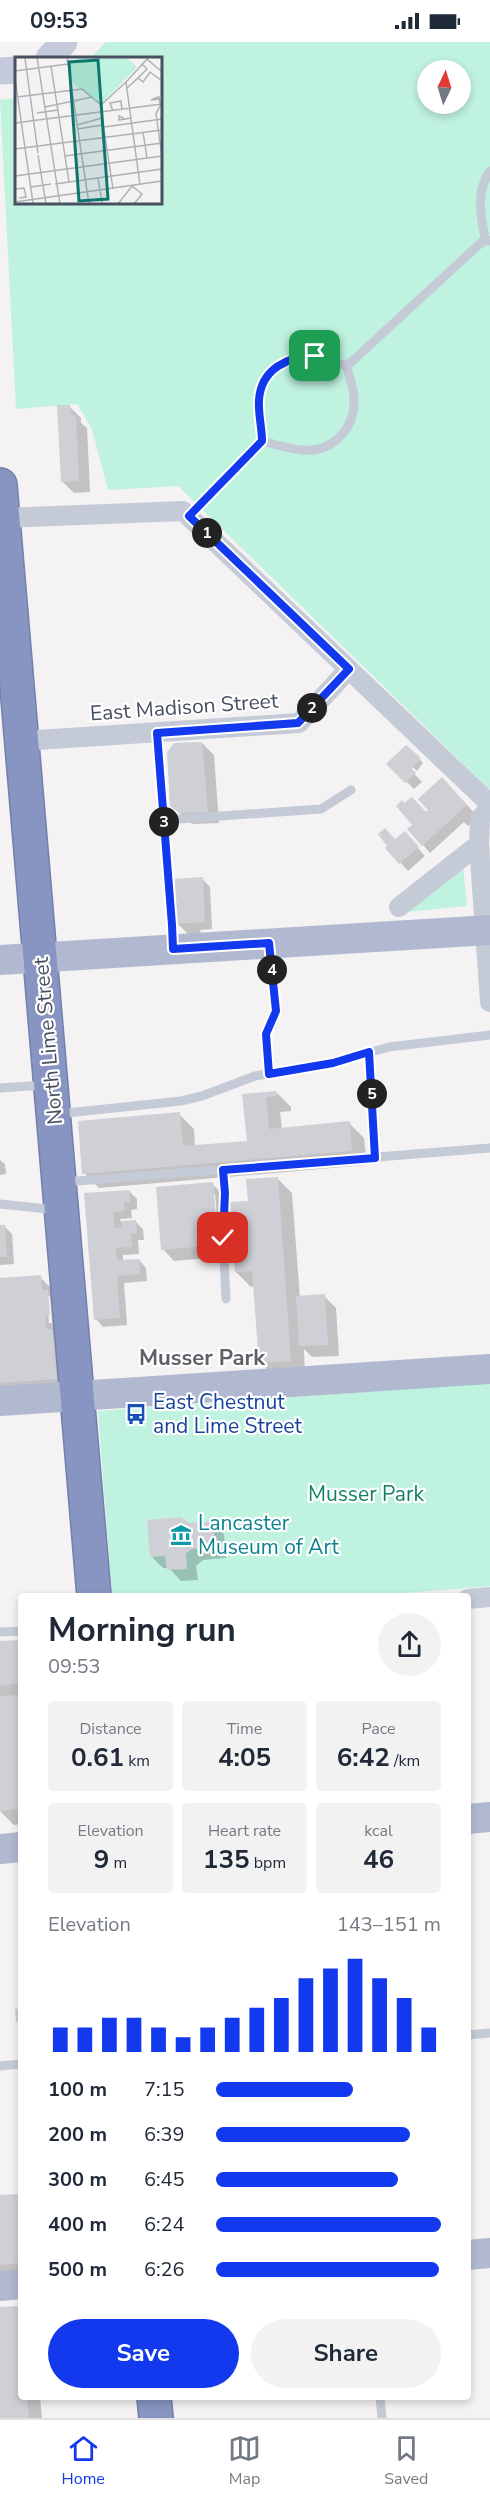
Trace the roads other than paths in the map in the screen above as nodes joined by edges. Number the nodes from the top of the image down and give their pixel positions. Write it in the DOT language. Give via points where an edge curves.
graph roads {
  1 [pos="64,42"];
  2 [pos="50,57"];
  3 [pos="15,70"];
  4 [pos="0,71"];
  5 [pos="490,171"];
  6 [pos="488,240"];
  7 [pos="347,366"];
  8 [pos="262,441"];
  9 [pos="0,485"];
  10 [pos="189,516"];
  11 [pos="1,518"];
  12 [pos="349,669"];
  13 [pos="157,733"];
  14 [pos="16,742"];
  15 [pos="351,790"];
  16 [pos="490,805"];
  17 [pos="164,820"];
  18 [pos="479,844"];
  19 [pos="399,907"];
  20 [pos="487,930"];
  21 [pos="269,943"];
  22 [pos="173,949"];
  23 [pos="41,958"];
  24 [pos="0,960"];
  25 [pos="490,1002"];
  26 [pos="490,1035"];
  27 [pos="369,1052"];
  28 [pos="269,1074"];
  29 [pos="0,1088"];
  30 [pos="53,1099"];
  31 [pos="490,1148"];
  32 [pos="375,1158"];
  33 [pos="223,1170"];
  34 [pos="61,1196"];
  35 [pos="0,1204"];
  36 [pos="226,1299"];
  37 [pos="490,1369"];
  38 [pos="77,1396"];
  39 [pos="0,1401"];
  40 [pos="94,1593"];
  41 [pos="490,1597"];
  42 [pos="471,1599"];
  43 [pos="18,1631"];
  44 [pos="0,1632"];
  45 [pos="490,1817"];
  46 [pos="471,1819"];
  47 [pos="18,1847"];
  48 [pos="0,1849"];
  49 [pos="490,2033"];
  50 [pos="471,2035"];
  51 [pos="18,2064"];
  52 [pos="0,2066"];
  53 [pos="490,2253"];
  54 [pos="471,2254"];
  55 [pos="18,2284"];
  56 [pos="0,2286"];
  57 [pos="154,2400"];
  58 [pos="380,2400"];
  59 [pos="156,2418"];
  60 [pos="382,2418"];
  1 -- 2 [label="street"];
  3 -- 4 [label="street"];
  5 -- 6 [label="lane" via="481,187 480,200"];
  6 -- 7 [label="lane"];
  7 -- 8 [label="lane" via="315,356 299,356 272,370 259,398"];
  7 -- 8 [label="lane" via="355,400 353,416 336,442 305,451"];
  8 -- 10 [label="lane"];
  9 -- 11 [label="highway, North Lime Street"];
  10 -- 11 [label="street" via="183,511"];
  10 -- 12 [label="street"];
  11 -- 14 [label="highway, North Lime Street"];
  12 -- 13 [label="street, East Madison Street" via="298,723"];
  12 -- 16 [label="street"];
  13 -- 14 [label="street, East Madison Street"];
  13 -- 17 [label="lane"];
  14 -- 23 [label="highway, North Lime Street"];
  15 -- 17 [label="lane" via="321,809"];
  16 -- 18 [label="street" via="480,819"];
  17 -- 22 [label="lane"];
  18 -- 19 [label="street"];
  18 -- 20 [label="street"];
  20 -- 21 [label="main road"];
  20 -- 25 [label="street"];
  21 -- 22 [label="main road"];
  21 -- 28 [label="lane" via="276,1011 266,1034"];
  22 -- 23 [label="main road"];
  23 -- 24 [label="main road"];
  23 -- 30 [label="highway, North Lime Street"];
  26 -- 27 [label="lane"];
  27 -- 28 [label="lane" via="324,1065"];
  27 -- 32 [label="lane"];
  28 -- 30 [label="lane" via="181,1101"];
  29 -- 30 [label="lane"];
  30 -- 34 [label="highway, North Lime Street"];
  31 -- 32 [label="lane"];
  32 -- 33 [label="lane"];
  33 -- 34 [label="lane"];
  33 -- 36 [label="lane"];
  34 -- 35 [label="lane"];
  34 -- 38 [label="highway, North Lime Street"];
  37 -- 38 [label="main road"];
  38 -- 39 [label="main road"];
  38 -- 40 [label="highway, North Lime Street"];
  41 -- 42 [label="street"];
  43 -- 44 [label="lane"];
  45 -- 46 [label="main road"];
  47 -- 48 [label="main road"];
  49 -- 50 [label="lane"];
  51 -- 52 [label="lane"];
  53 -- 54 [label="main road"];
  55 -- 56 [label="main road"];
  57 -- 59 [label="highway"];
  58 -- 60 [label="lane"];
}
